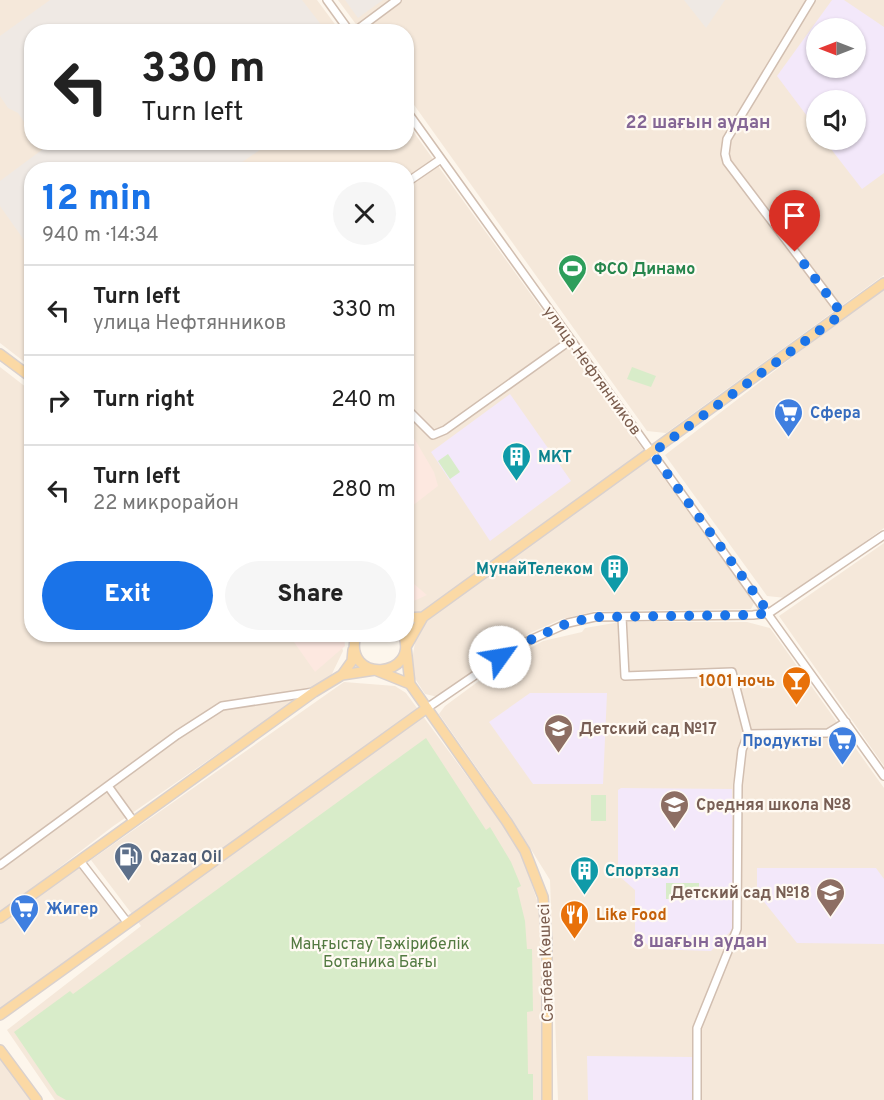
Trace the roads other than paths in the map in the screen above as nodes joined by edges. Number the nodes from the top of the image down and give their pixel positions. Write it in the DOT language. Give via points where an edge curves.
graph roads {
  1 [pos="327,0"];
  2 [pos="397,0"];
  3 [pos="811,0"];
  4 [pos="346,24"];
  5 [pos="363,24"];
  6 [pos="414,121"];
  7 [pos="441,159"];
  8 [pos="414,178"];
  9 [pos="884,284"];
  10 [pos="842,314"];
  11 [pos="572,340"];
  12 [pos="0,354"];
  13 [pos="24,372"];
  14 [pos="414,416"];
  15 [pos="652,453"];
  16 [pos="884,535"];
  17 [pos="769,613"];
  18 [pos="423,617"];
  19 [pos="622,617"];
  20 [pos="414,618"];
  21 [pos="414,633"];
  22 [pos="354,642"];
  23 [pos="354,642"];
  24 [pos="405,642"];
  25 [pos="409,642"];
  26 [pos="406,647"];
  27 [pos="375,670"];
  28 [pos="342,675"];
  29 [pos="410,684"];
  30 [pos="314,692"];
  31 [pos="427,708"];
  32 [pos="846,722"];
  33 [pos="748,734"];
  34 [pos="884,776"];
  35 [pos="108,786"];
  36 [pos="134,822"];
  37 [pos="80,861"];
  38 [pos="0,865"];
  39 [pos="0,918"];
  40 [pos="127,922"];
  41 [pos="0,1015"];
  42 [pos="0,1050"];
  43 [pos="37,1100"];
  44 [pos="547,1100"];
  45 [pos="697,1100"];
  1 -- 4 [label="street"];
  2 -- 5 [label="street"];
  3 -- 10 [label="street" via="727,139 725,154 727,162"];
  6 -- 7 [label="street, улица Нефтянников"];
  7 -- 8 [label="street"];
  7 -- 11 [label="street, улица Нефтянников"];
  9 -- 10 [label="main road"];
  10 -- 15 [label="main road"];
  11 -- 14 [label="street" via="446,430 433,435"];
  11 -- 15 [label="street, улица Нефтянников"];
  12 -- 13 [label="main road"];
  15 -- 17 [label="street, улица Нефтянников"];
  15 -- 18 [label="main road"];
  16 -- 17 [label="street"];
  17 -- 19 [label="street"];
  17 -- 32 [label="street, улица Нефтянников"];
  18 -- 20 [label="main road"];
  18 -- 21 [label="main road"];
  19 -- 31 [label="street" via="568,623 519,645"];
  19 -- 33 [label="street" via="625,676 732,672"];
  22 -- 27 [label="main road" via="361,663"];
  23 -- 28 [label="main road" via="352,661"];
  24 -- 26 [label="main road, Сәтбаев Көшесі"];
  25 -- 26 [label="main road"];
  26 -- 27 [label="main road" via="399,663 383,671"];
  26 -- 29 [label="main road, Сәтбаев Көшесі"];
  27 -- 28 [label="main road"];
  27 -- 29 [label="main road"];
  28 -- 30 [label="main road"];
  29 -- 31 [label="main road, Сәтбаев Көшесі"];
  30 -- 35 [label="street" via="222,706"];
  30 -- 36 [label="main road"];
  31 -- 40 [label="main road"];
  31 -- 44 [label="main road, Сәтбаев Көшесі" via="513,831 543,897 547,941"];
  32 -- 33 [label="street" via="828,733"];
  32 -- 34 [label="street, улица Нефтянников"];
  33 -- 45 [label="street" via="738,785 738,929 697,1028"];
  35 -- 36 [label="street"];
  35 -- 38 [label="street"];
  36 -- 37 [label="main road"];
  37 -- 39 [label="main road"];
  37 -- 40 [label="street"];
  40 -- 41 [label="main road"];
  42 -- 43 [label="main road"];
}
